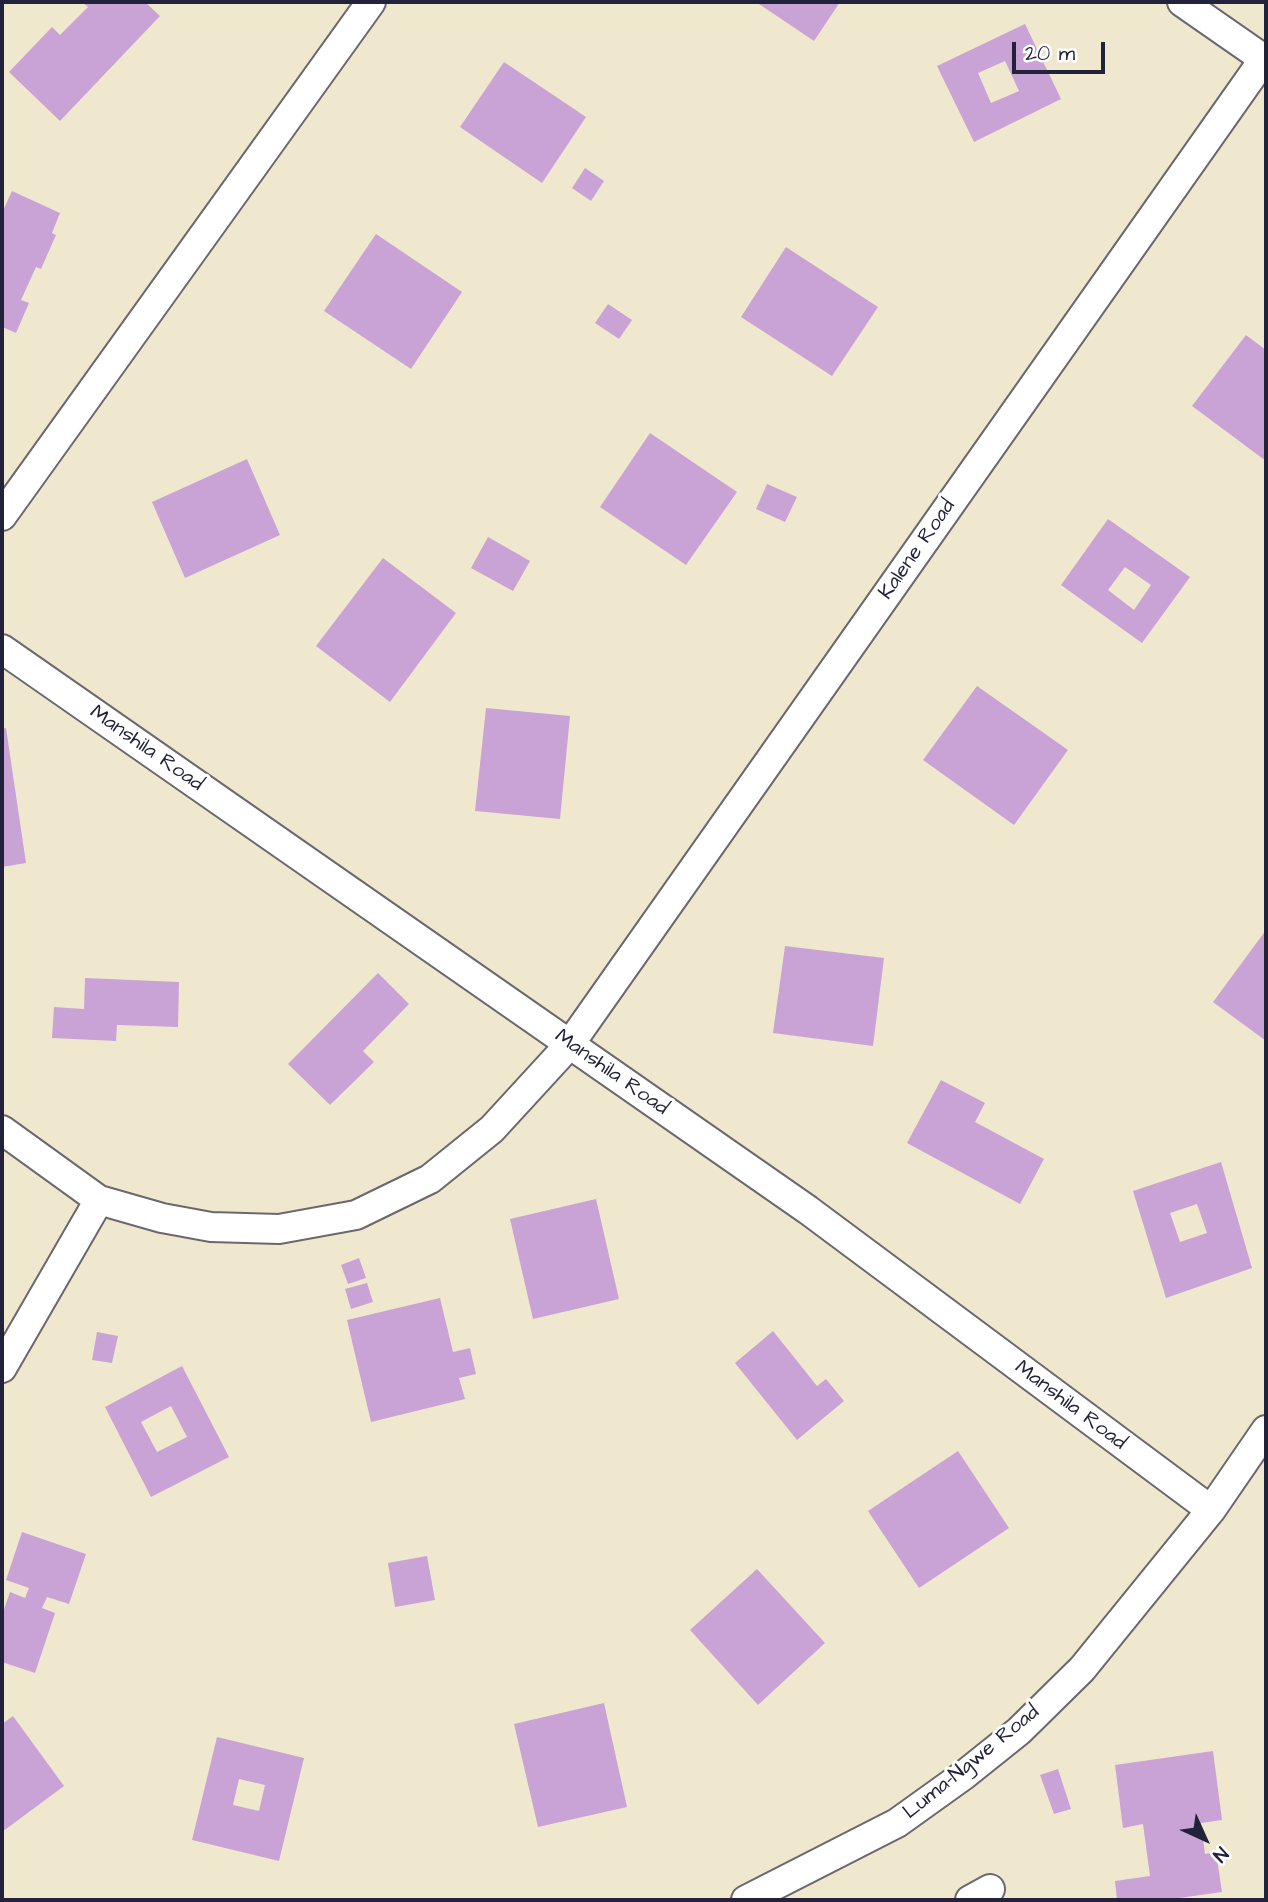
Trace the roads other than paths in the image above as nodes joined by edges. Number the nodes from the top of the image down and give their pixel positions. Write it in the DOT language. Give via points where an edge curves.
graph roads {
  1 [pos="371,2"];
  2 [pos="1182,2"];
  3 [pos="1265,57"];
  4 [pos="2,516"];
  5 [pos="2,649"];
  6 [pos="570,1044"];
  7 [pos="2,1130"];
  8 [pos="99,1200"];
  9 [pos="2,1368"];
  10 [pos="1266,1430"];
  11 [pos="1211,1510"];
  12 [pos="746,1900"];
  1 -- 4 [label="street"];
  2 -- 3 [label="street"];
  3 -- 6 [label="street, Kalene Road"];
  5 -- 6 [label="street, Manshila Road"];
  6 -- 8 [label="street, Kalene Road" via="482,1138 430,1179 356,1215 279,1229 211,1227"];
  6 -- 11 [label="street, Manshila Road" via="808,1210"];
  7 -- 8 [label="street, Kalene Road"];
  8 -- 9 [label="street"];
  10 -- 11 [label="street, Luma-Ngwe Road"];
  11 -- 12 [label="street, Luma-Ngwe Road" via="1082,1669 1018,1731 897,1823"];
}
